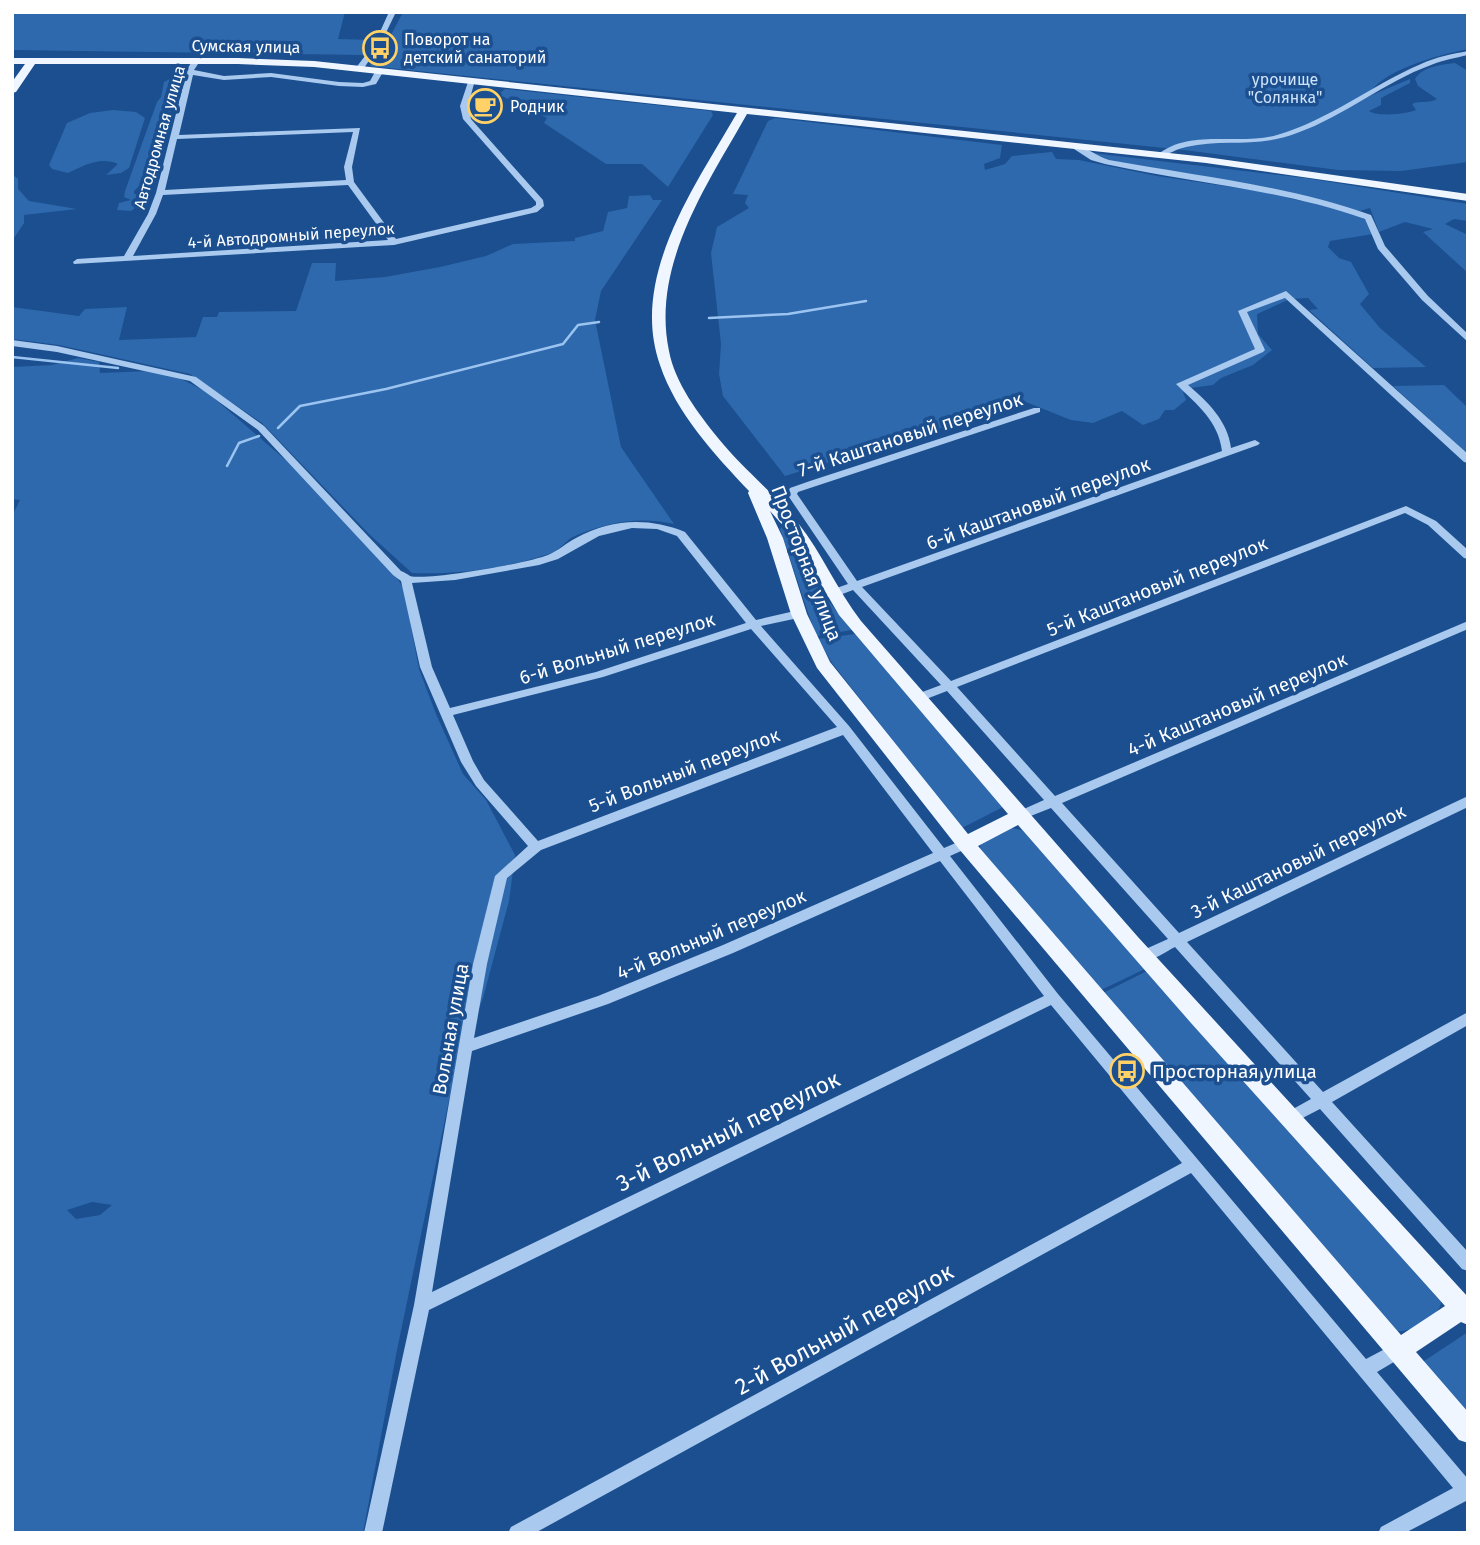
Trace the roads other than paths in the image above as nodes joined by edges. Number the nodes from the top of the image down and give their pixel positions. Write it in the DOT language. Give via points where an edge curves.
graph roads {
  1 [pos="393,12"];
  2 [pos="1468,53"];
  3 [pos="32,61"];
  4 [pos="196,61"];
  5 [pos="13,63"];
  6 [pos="359,69"];
  7 [pos="191,72"];
  8 [pos="379,72"];
  9 [pos="475,82"];
  10 [pos="12,90"];
  11 [pos="743,111"];
  12 [pos="175,137"];
  13 [pos="1077,146"];
  14 [pos="1161,155"];
  15 [pos="350,182"];
  16 [pos="160,193"];
  17 [pos="1468,198"];
  18 [pos="394,242"];
  19 [pos="128,257"];
  20 [pos="78,262"];
  21 [pos="1468,339"];
  22 [pos="12,344"];
  23 [pos="1037,410"];
  24 [pos="1255,443"];
  25 [pos="1227,453"];
  26 [pos="1468,460"];
  27 [pos="751,484"];
  28 [pos="1406,509"];
  29 [pos="788,520"];
  30 [pos="769,525"];
  31 [pos="1468,556"];
  32 [pos="406,579"];
  33 [pos="855,586"];
  34 [pos="832,594"];
  35 [pos="799,614"];
  36 [pos="753,624"];
  37 [pos="1468,625"];
  38 [pos="949,686"];
  39 [pos="920,697"];
  40 [pos="445,713"];
  41 [pos="845,729"];
  42 [pos="1468,801"];
  43 [pos="1053,802"];
  44 [pos="1019,816"];
  45 [pos="965,844"];
  46 [pos="536,847"];
  47 [pos="943,855"];
  48 [pos="1177,940"];
  49 [pos="1144,956"];
  50 [pos="1053,998"];
  51 [pos="1468,1018"];
  52 [pos="466,1047"];
  53 [pos="1321,1101"];
  54 [pos="1289,1119"];
  55 [pos="1192,1165"];
  56 [pos="1468,1264"];
  57 [pos="422,1304"];
  58 [pos="1466,1308"];
  59 [pos="1398,1350"];
  60 [pos="1364,1370"];
  61 [pos="1468,1431"];
  62 [pos="1467,1492"];
  63 [pos="373,1533"];
  64 [pos="517,1533"];
  65 [pos="1387,1533"];
  1 -- 6 [label="street"];
  2 -- 14 [label="street" via="1424,65 1287,135 1186,145"];
  3 -- 4 [label="main road, Сумская улица"];
  3 -- 5 [label="main road, Сумская улица"];
  3 -- 10 [label="main road"];
  4 -- 6 [label="main road, Сумская улица"];
  4 -- 7 [label="street, Автодромная улица"];
  6 -- 8 [label="main road, Сумская улица"];
  7 -- 8 [label="street" via="356,85 373,82"];
  7 -- 12 [label="street, Автодромная улица"];
  8 -- 9 [label="main road, Сумская улица"];
  9 -- 11 [label="main road, Сумская улица"];
  9 -- 18 [label="street, 4-й Автодромный переулок" via="464,106 467,119 540,206"];
  11 -- 13 [label="main road, Сумская улица"];
  11 -- 27 [label="main road, Просторная улица" via="679,233 663,279 659,323 661,348 674,384"];
  12 -- 15 [label="street" via="357,130 348,167"];
  12 -- 16 [label="street, Автодромная улица"];
  13 -- 14 [label="main road, Сумская улица"];
  13 -- 21 [label="street" via="1108,162 1261,189 1368,217 1381,247"];
  14 -- 17 [label="main road, Сумская улица"];
  15 -- 16 [label="street"];
  15 -- 18 [label="street"];
  16 -- 19 [label="street, Автодромная улица"];
  18 -- 19 [label="street, 4-й Автодромный переулок"];
  19 -- 20 [label="street, 4-й Автодромный переулок"];
  22 -- 32 [label="street" via="57,349 193,379 261,428"];
  23 -- 33 [label="street, 7-й Каштановый переулок" via="794,490 792,494"];
  24 -- 25 [label="street, 6-й Каштановый переулок"];
  25 -- 26 [label="street" via="1227,440 1218,423 1181,384 1260,349 1242,311 1286,294"];
  25 -- 33 [label="street, 6-й Каштановый переулок"];
  27 -- 29 [label="main road, Просторная улица"];
  27 -- 30 [label="main road, Просторная улица"];
  28 -- 31 [label="street" via="1432,523"];
  28 -- 38 [label="street, 5-й Каштановый переулок"];
  29 -- 30 [label="main road" via="775,518"];
  29 -- 34 [label="main road, Просторная улица"];
  30 -- 35 [label="main road, Просторная улица"];
  32 -- 36 [label="street" via="458,577 551,558 594,534 641,523 681,534"];
  32 -- 40 [label="street" via="426,667"];
  33 -- 34 [label="street, 6-й Каштановый переулок"];
  33 -- 38 [label="street"];
  34 -- 39 [label="main road, Просторная улица"];
  35 -- 36 [label="street, 6-й Вольный переулок"];
  35 -- 45 [label="main road, Просторная улица" via="823,664"];
  36 -- 40 [label="street, 6-й Вольный переулок" via="621,668"];
  36 -- 41 [label="street"];
  37 -- 43 [label="street, 4-й Каштановый переулок"];
  38 -- 39 [label="street, 5-й Каштановый переулок"];
  38 -- 43 [label="street"];
  39 -- 44 [label="main road, Просторная улица"];
  40 -- 46 [label="street" via="480,783"];
  41 -- 46 [label="street, 5-й Вольный переулок"];
  41 -- 47 [label="street"];
  42 -- 48 [label="street, 3-й Каштановый переулок"];
  43 -- 44 [label="street, 4-й Каштановый переулок"];
  43 -- 48 [label="street"];
  44 -- 45 [label="main road"];
  44 -- 49 [label="main road, Просторная улица"];
  45 -- 47 [label="street, 4-й Вольный переулок"];
  45 -- 59 [label="main road, Просторная улица"];
  46 -- 52 [label="street, Вольная улица" via="501,876"];
  47 -- 50 [label="street"];
  47 -- 52 [label="street, 4-й Вольный переулок" via="603,1000"];
  48 -- 49 [label="street, 3-й Каштановый переулок"];
  48 -- 53 [label="street"];
  49 -- 54 [label="main road, Просторная улица"];
  50 -- 55 [label="street"];
  50 -- 57 [label="street, 3-й Вольный переулок"];
  51 -- 53 [label="street"];
  52 -- 57 [label="street, Вольная улица"];
  53 -- 54 [label="street"];
  53 -- 56 [label="street"];
  54 -- 58 [label="main road, Просторная улица"];
  55 -- 60 [label="street"];
  55 -- 64 [label="street, 2-й Вольный переулок"];
  57 -- 63 [label="street, Вольная улица"];
  58 -- 59 [label="main road"];
  59 -- 60 [label="street"];
  59 -- 61 [label="main road, Просторная улица"];
  60 -- 62 [label="street"];
  62 -- 65 [label="street"];
}
